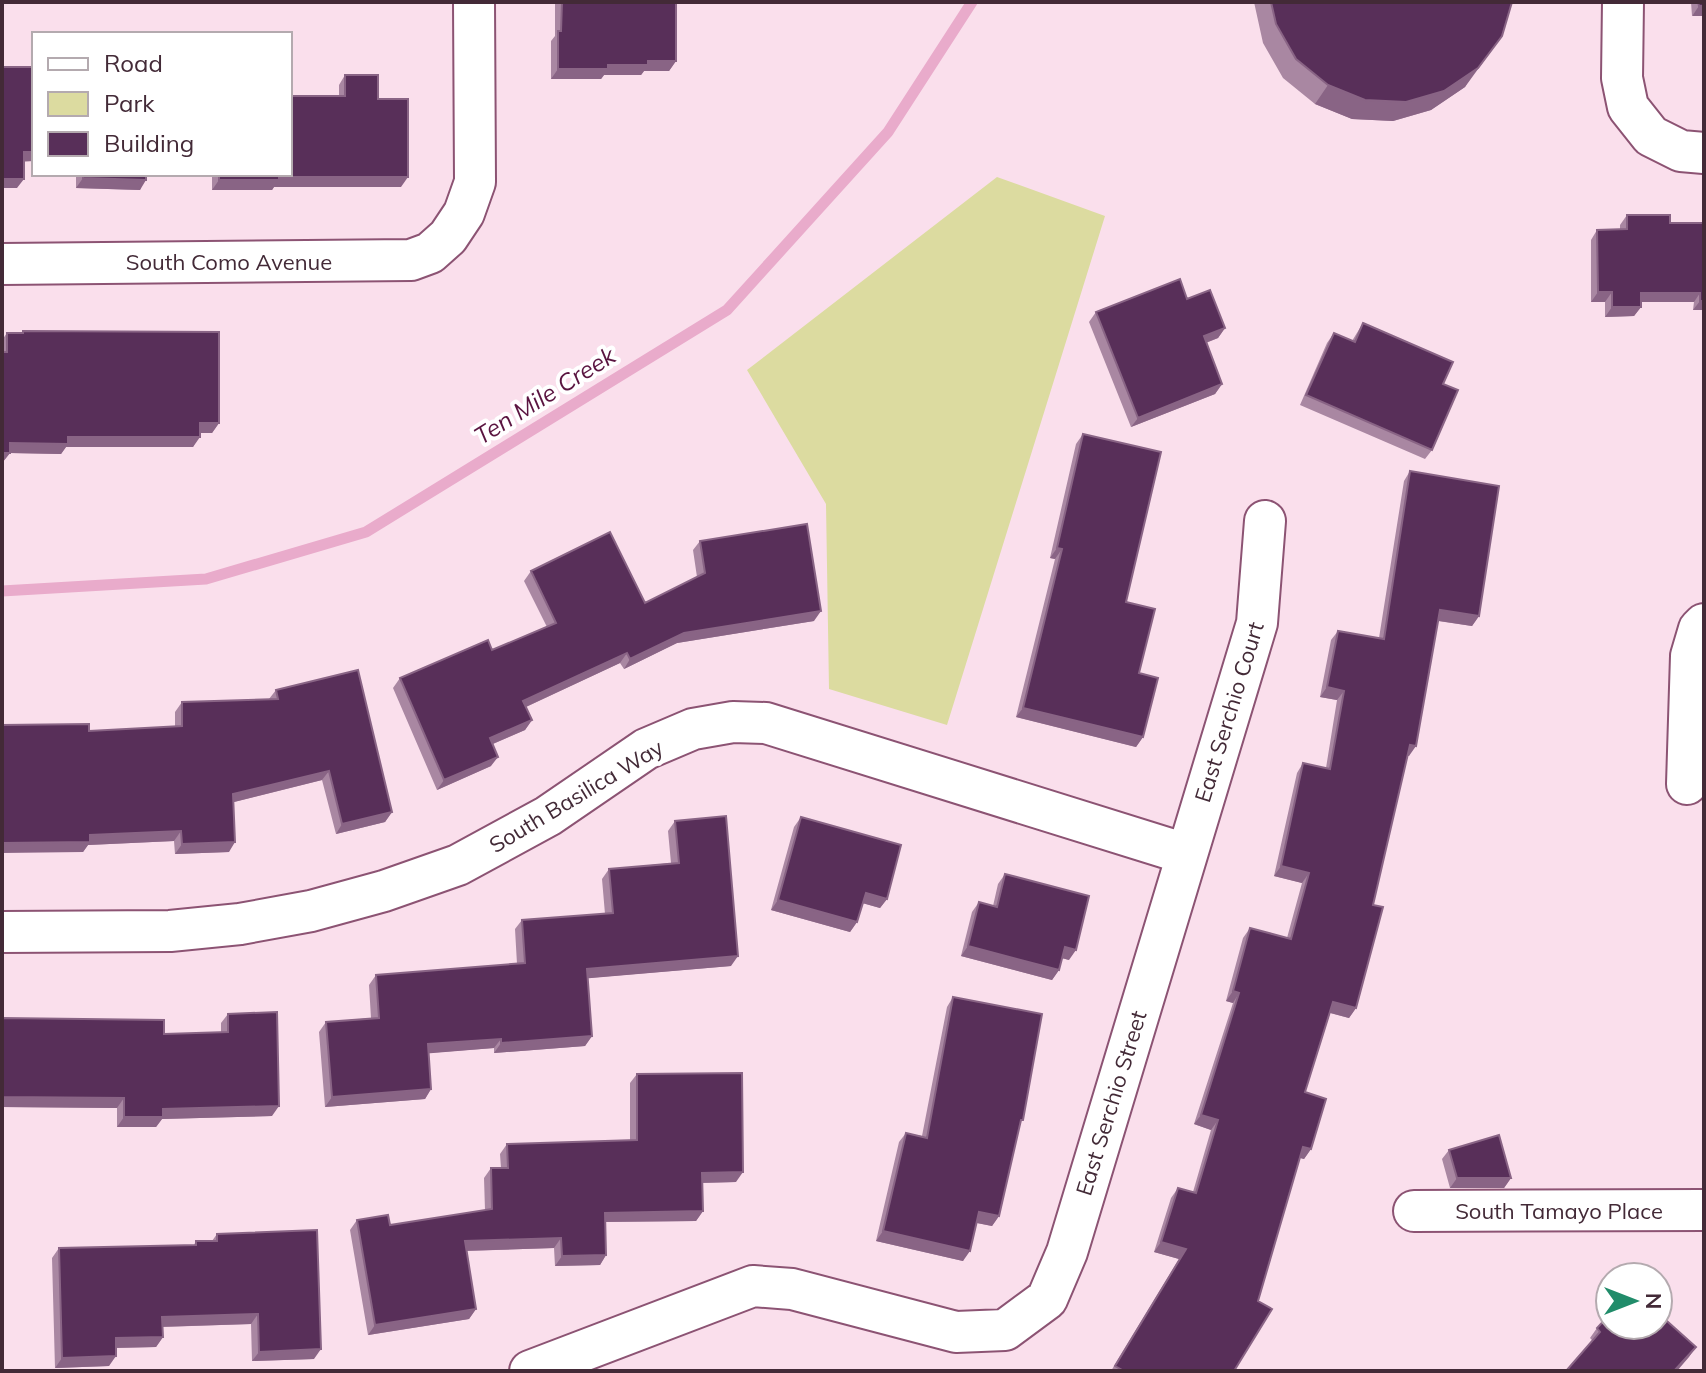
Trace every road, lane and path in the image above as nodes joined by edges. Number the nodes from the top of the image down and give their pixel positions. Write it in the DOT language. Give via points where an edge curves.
graph roads {
  1 [pos="474,2"];
  2 [pos="1623,2"];
  3 [pos="1704,153"];
  4 [pos="2,264"];
  5 [pos="1265,521"];
  6 [pos="1704,624"];
  7 [pos="1687,784"];
  8 [pos="1186,854"];
  9 [pos="2,932"];
  10 [pos="1704,1210"];
  11 [pos="1414,1211"];
  12 [pos="530,1371"];
  1 -- 4 [label="street, South Como Avenue" via="475,182 464,213 430,253 411,260"];
  2 -- 3 [label="street" via="1622,78 1628,107 1651,136 1681,151"];
  5 -- 8 [label="street, East Serchio Court" via="1257,623"];
  6 -- 7 [label="street" via="1691,656"];
  8 -- 9 [label="street, South Basilica Way" via="766,723 733,722 693,729 646,749 548,816 458,865 384,891 240,924 170,931"];
  8 -- 12 [label="street, East Serchio Street" via="1067,1252 1047,1299 1005,1330 956,1332 792,1289 753,1286"];
  10 -- 11 [label="street, South Tamayo Place"];
}
